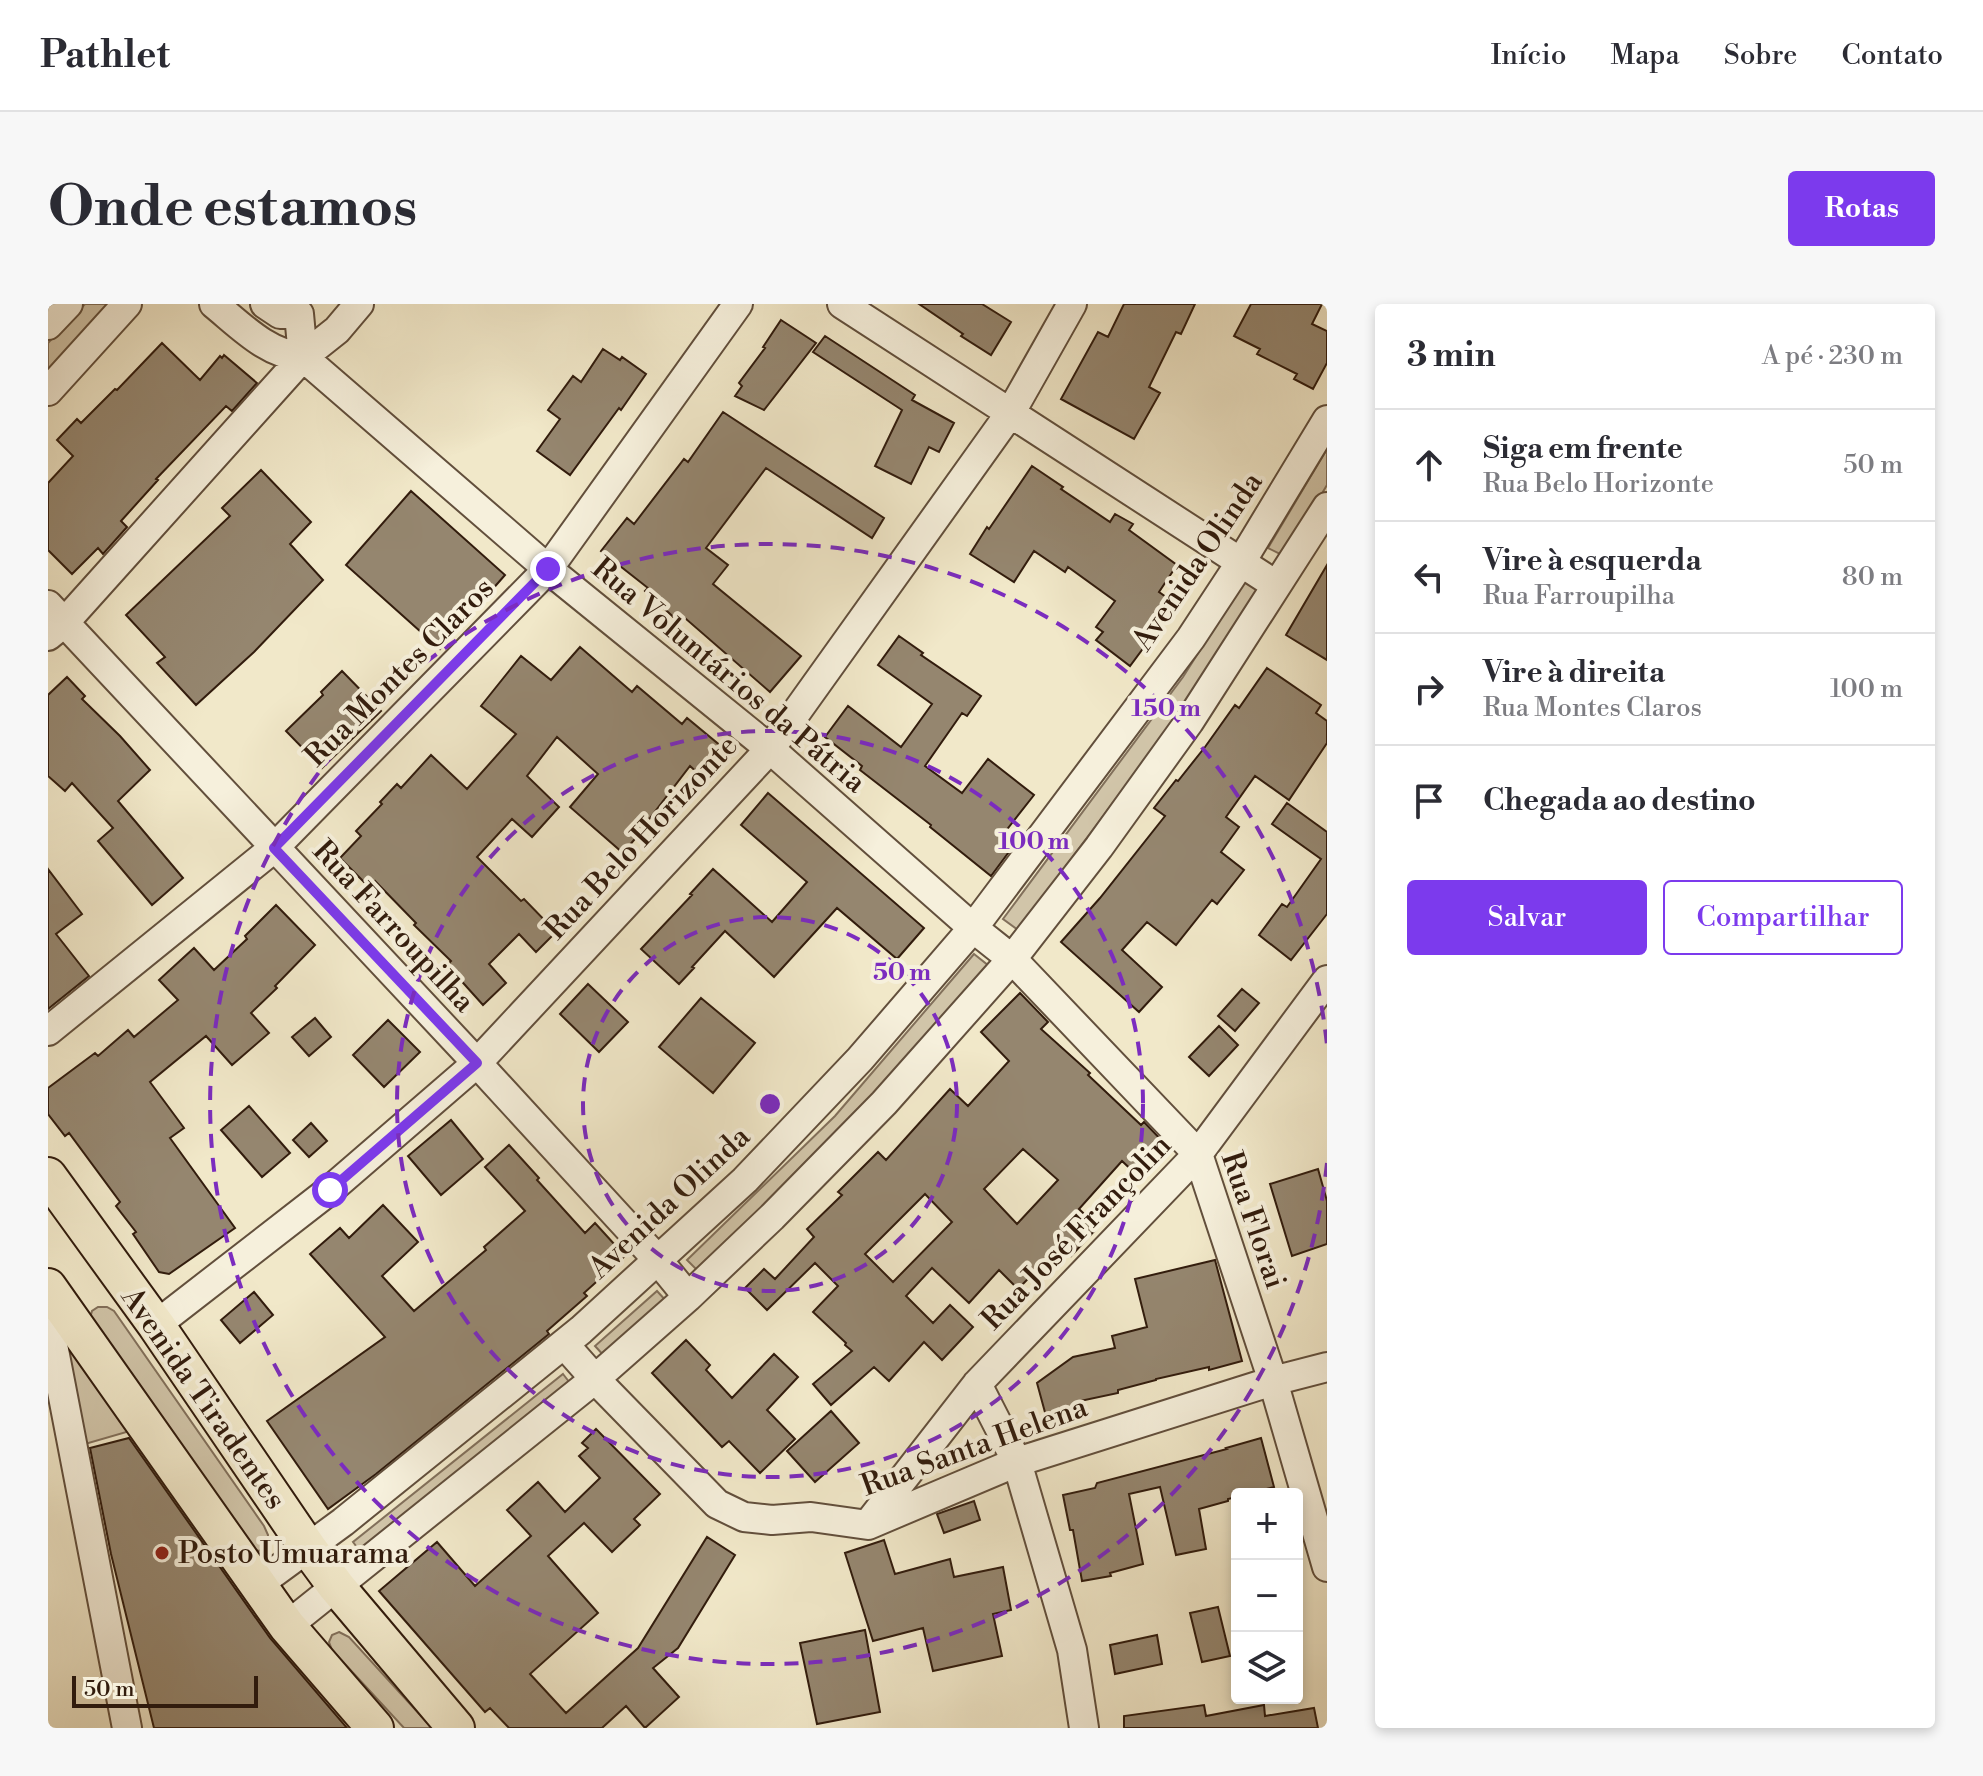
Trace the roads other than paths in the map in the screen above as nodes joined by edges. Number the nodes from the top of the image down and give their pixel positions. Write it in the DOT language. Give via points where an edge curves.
graph roads {
  1 [pos="68,304"];
  2 [pos="127,304"];
  3 [pos="214,304"];
  4 [pos="265,304"];
  5 [pos="359,304"];
  6 [pos="738,304"];
  7 [pos="842,304"];
  8 [pos="1072,304"];
  9 [pos="305,309"];
  10 [pos="48,325"];
  11 [pos="303,357"];
  12 [pos="48,391"];
  13 [pos="1011,412"];
  14 [pos="1327,420"];
  15 [pos="1327,507"];
  16 [pos="1241,562"];
  17 [pos="548,569"];
  18 [pos="1276,585"];
  19 [pos="53,621"];
  20 [pos="770,749"];
  21 [pos="274,848"];
  22 [pos="973,928"];
  23 [pos="1012,959"];
  24 [pos="1327,980"];
  25 [pos="48,1031"];
  26 [pos="477,1063"];
  27 [pos="1198,1154"];
  28 [pos="48,1176"];
  29 [pos="657,1259"];
  30 [pos="48,1287"];
  31 [pos="688,1297"];
  32 [pos="48,1319"];
  33 [pos="156,1325"];
  34 [pos="564,1344"];
  35 [pos="1327,1367"];
  36 [pos="595,1379"];
  37 [pos="1273,1381"];
  38 [pos="977,1384"];
  39 [pos="1017,1462"];
  40 [pos="868,1525"];
  41 [pos="308,1548"];
  42 [pos="1327,1567"];
  43 [pos="257,1585"];
  44 [pos="336,1586"];
  45 [pos="287,1626"];
  46 [pos="127,1728"];
  47 [pos="375,1728"];
  48 [pos="456,1728"];
  49 [pos="1084,1728"];
  1 -- 10 [label="street"];
  2 -- 12 [label="street"];
  3 -- 11 [label="street, Rua Voluntários da Pátria" via="264,344"];
  4 -- 9 [label="street" via="280,314"];
  5 -- 11 [label="street"];
  6 -- 17 [label="street, Rua Montes Claros"];
  7 -- 13 [label="street"];
  8 -- 13 [label="street, Rua Belo Horizonte"];
  9 -- 11 [label="street"];
  11 -- 17 [label="street, Rua Voluntários da Pátria"];
  11 -- 19 [label="street"];
  13 -- 16 [label="street"];
  13 -- 20 [label="street, Rua Belo Horizonte"];
  14 -- 16 [label="street, Avenida Olinda"];
  15 -- 18 [label="street"];
  16 -- 18 [label="street"];
  16 -- 22 [label="street, Avenida Olinda" via="1191,638"];
  17 -- 20 [label="street, Rua Voluntários da Pátria"];
  17 -- 21 [label="street, Rua Montes Claros"];
  18 -- 23 [label="street" via="1189,722"];
  19 -- 21 [label="street, Rua Farroupilha"];
  20 -- 22 [label="street, Rua Voluntários da Pátria"];
  20 -- 26 [label="street, Rua Belo Horizonte"];
  21 -- 25 [label="street, Rua Montes Claros"];
  21 -- 26 [label="street, Rua Farroupilha"];
  22 -- 23 [label="street, Rua Florai"];
  22 -- 29 [label="street, Avenida Olinda" via="804,1120"];
  23 -- 27 [label="street, Rua Florai"];
  23 -- 31 [label="street" via="884,1103"];
  24 -- 27 [label="street, Rua José Françolin"];
  26 -- 29 [label="street, Rua Farroupilha"];
  26 -- 33 [label="street, Rua Belo Horizonte" via="330,1190"];
  27 -- 37 [label="street, Rua Florai"];
  27 -- 38 [label="street, Rua José Françolin"];
  28 -- 33 [label="main road, Avenida Tiradentes"];
  29 -- 31 [label="street, Rua Farroupilha"];
  29 -- 34 [label="street, Avenida Olinda"];
  30 -- 43 [label="main road"];
  31 -- 36 [label="street"];
  32 -- 46 [label="street"];
  33 -- 41 [label="main road, Avenida Tiradentes"];
  34 -- 36 [label="street, Rua Santa Helena"];
  34 -- 41 [label="street, Avenida Olinda"];
  35 -- 37 [label="street, Rua Santa Helena"];
  36 -- 40 [label="street, Rua Santa Helena" via="717,1504 744,1517 811,1517"];
  36 -- 44 [label="street"];
  37 -- 39 [label="street, Rua Santa Helena"];
  37 -- 42 [label="street, Rua Florai"];
  38 -- 39 [label="street"];
  38 -- 40 [label="street, Rua José Françolin"];
  39 -- 40 [label="street, Rua Santa Helena"];
  39 -- 49 [label="street" via="1072,1650"];
  41 -- 43 [label="street, Avenida Olinda"];
  41 -- 44 [label="main road, Avenida Tiradentes"];
  43 -- 45 [label="main road"];
  44 -- 45 [label="street"];
  44 -- 48 [label="main road, Avenida Tiradentes"];
  45 -- 47 [label="main road"];
}
